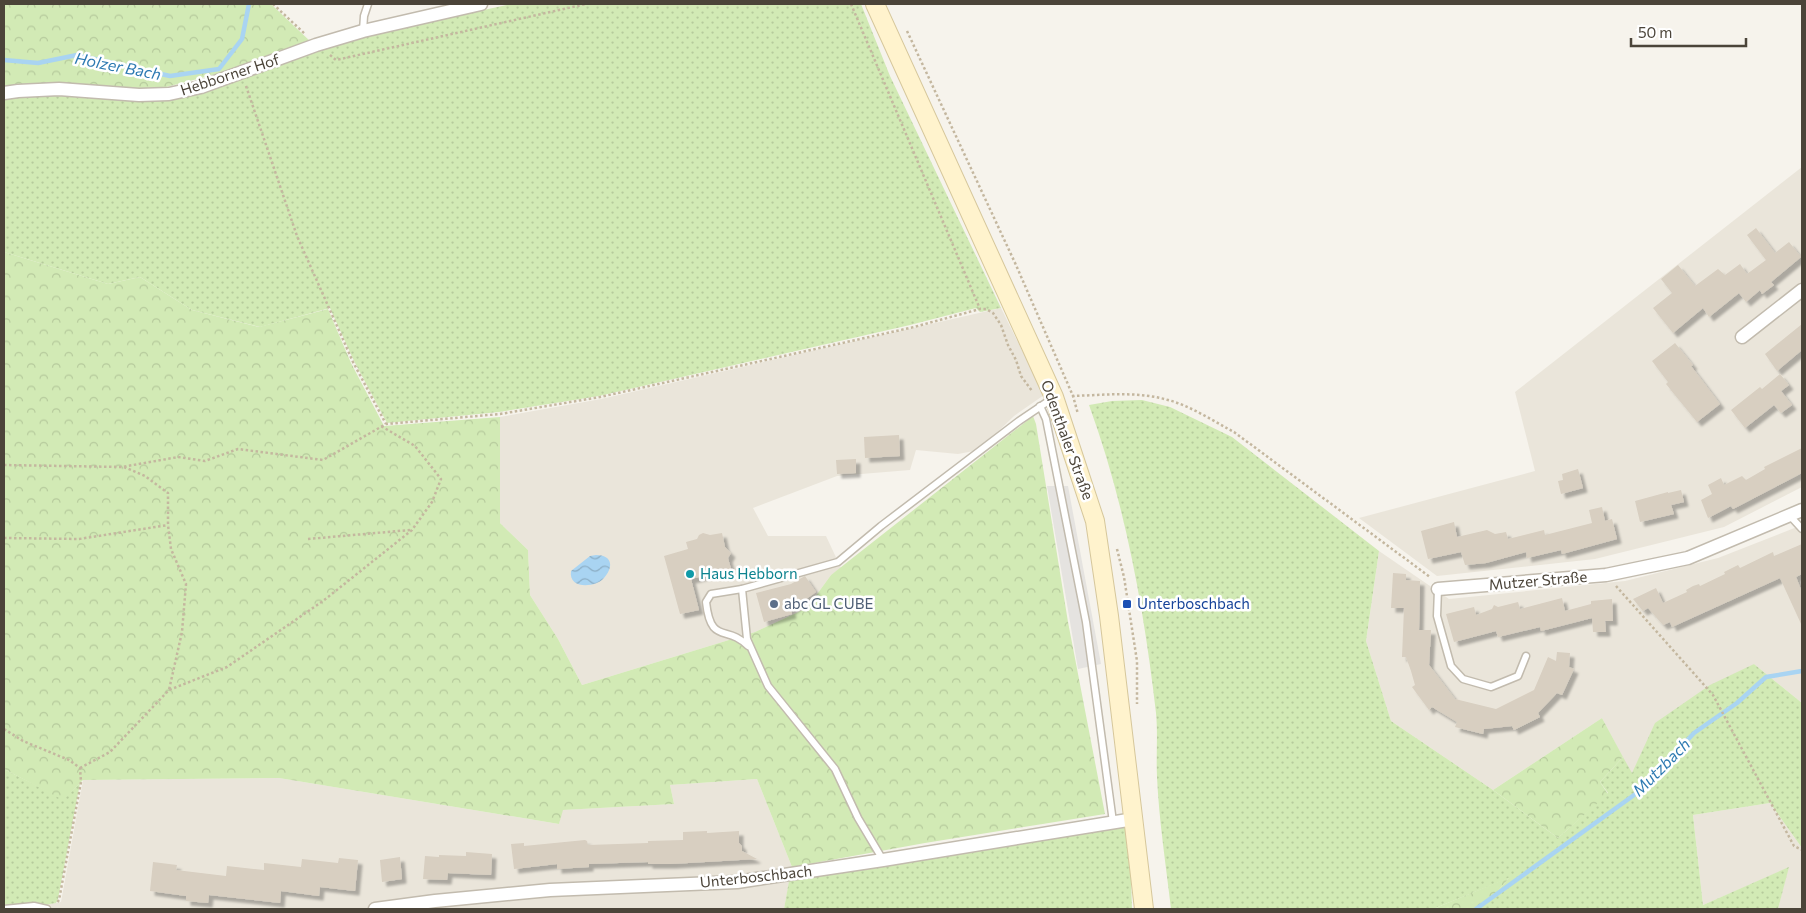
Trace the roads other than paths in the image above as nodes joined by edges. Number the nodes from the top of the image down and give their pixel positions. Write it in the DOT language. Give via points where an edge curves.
graph roads {
  1 [pos="368,4"];
  2 [pos="482,4"];
  3 [pos="875,4"];
  4 [pos="363,31"];
  5 [pos="4,93"];
  6 [pos="1802,290"];
  7 [pos="1742,337"];
  8 [pos="1047,401"];
  9 [pos="1796,514"];
  10 [pos="1802,529"];
  11 [pos="742,589"];
  12 [pos="1438,589"];
  13 [pos="751,650"];
  14 [pos="1526,656"];
  15 [pos="1134,819"];
  16 [pos="1114,822"];
  17 [pos="883,860"];
  18 [pos="4,909"];
  19 [pos="47,909"];
  20 [pos="375,909"];
  21 [pos="1144,909"];
  1 -- 4 [label="lane"];
  2 -- 4 [label="street, Hebborner Hof"];
  3 -- 8 [label="main road, Odenthaler Straße"];
  4 -- 5 [label="street, Hebborner Hof" via="201,87 169,94 59,89"];
  6 -- 7 [label="street"];
  8 -- 11 [label="lane" via="838,562"];
  8 -- 15 [label="main road, Odenthaler Straße" via="1095,521"];
  8 -- 16 [label="lane" via="1046,419 1086,622"];
  9 -- 10 [label="lane"];
  9 -- 12 [label="street, Mutzer Straße" via="1688,558 1606,575"];
  11 -- 13 [label="lane"];
  11 -- 13 [label="lane" via="711,594 706,602 707,613 711,626 718,632 743,641"];
  12 -- 14 [label="lane" via="1437,616 1451,666 1463,679 1491,686 1518,676"];
  13 -- 17 [label="lane" via="768,686 835,769 858,818"];
  15 -- 16 [label="street, Unterboschbach"];
  15 -- 21 [label="main road, Odenthaler Straße"];
  16 -- 17 [label="street, Unterboschbach"];
  17 -- 20 [label="street, Unterboschbach" via="737,882 550,890"];
  18 -- 19 [label="lane" via="34,906"];
}
